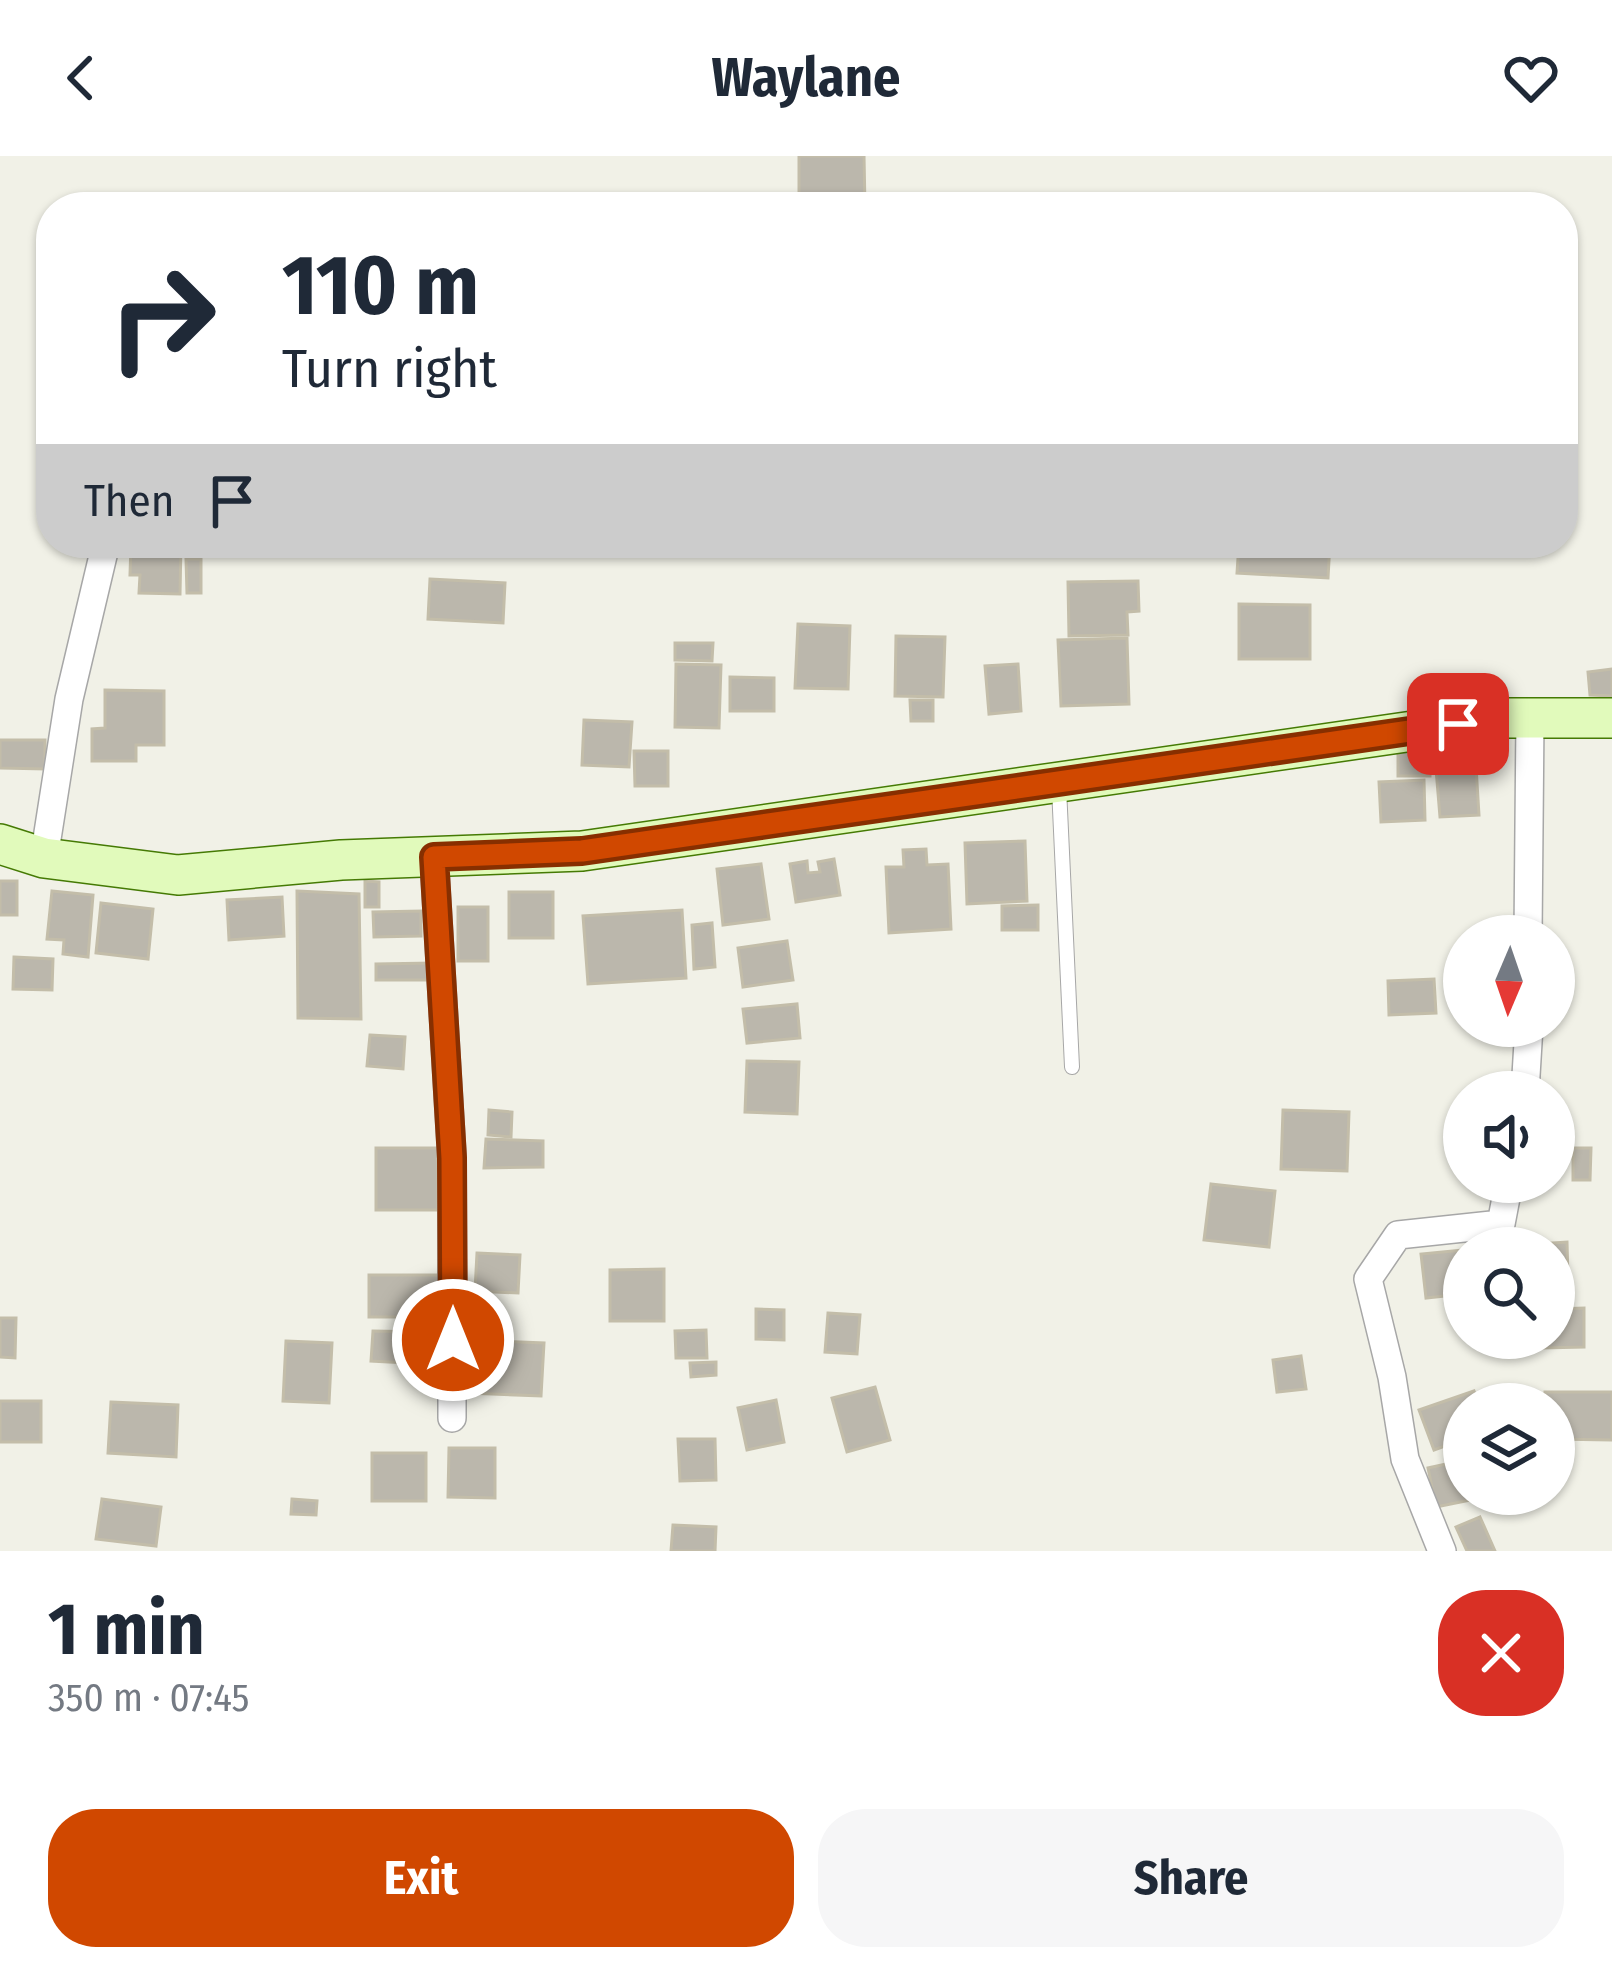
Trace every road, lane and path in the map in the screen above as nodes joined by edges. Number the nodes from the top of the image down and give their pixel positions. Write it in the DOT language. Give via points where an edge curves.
graph roads {
  1 [pos="102,558"];
  2 [pos="1530,718"];
  3 [pos="1612,718"];
  4 [pos="1059,782"];
  5 [pos="0,844"];
  6 [pos="434,857"];
  7 [pos="44,858"];
  8 [pos="1528,915"];
  9 [pos="1072,1067"];
  10 [pos="1505,1203"];
  11 [pos="452,1418"];
  12 [pos="1442,1551"];
  1 -- 7 [label="street" via="68,699"];
  2 -- 3 [label="main road"];
  2 -- 4 [label="main road"];
  2 -- 8 [label="street"];
  4 -- 6 [label="main road" via="582,851"];
  4 -- 9 [label="lane"];
  5 -- 7 [label="main road"];
  6 -- 7 [label="main road" via="178,875"];
  6 -- 11 [label="street" via="452,1158"];
  10 -- 12 [label="street" via="1501,1224 1398,1235 1368,1279 1405,1459"];
}
